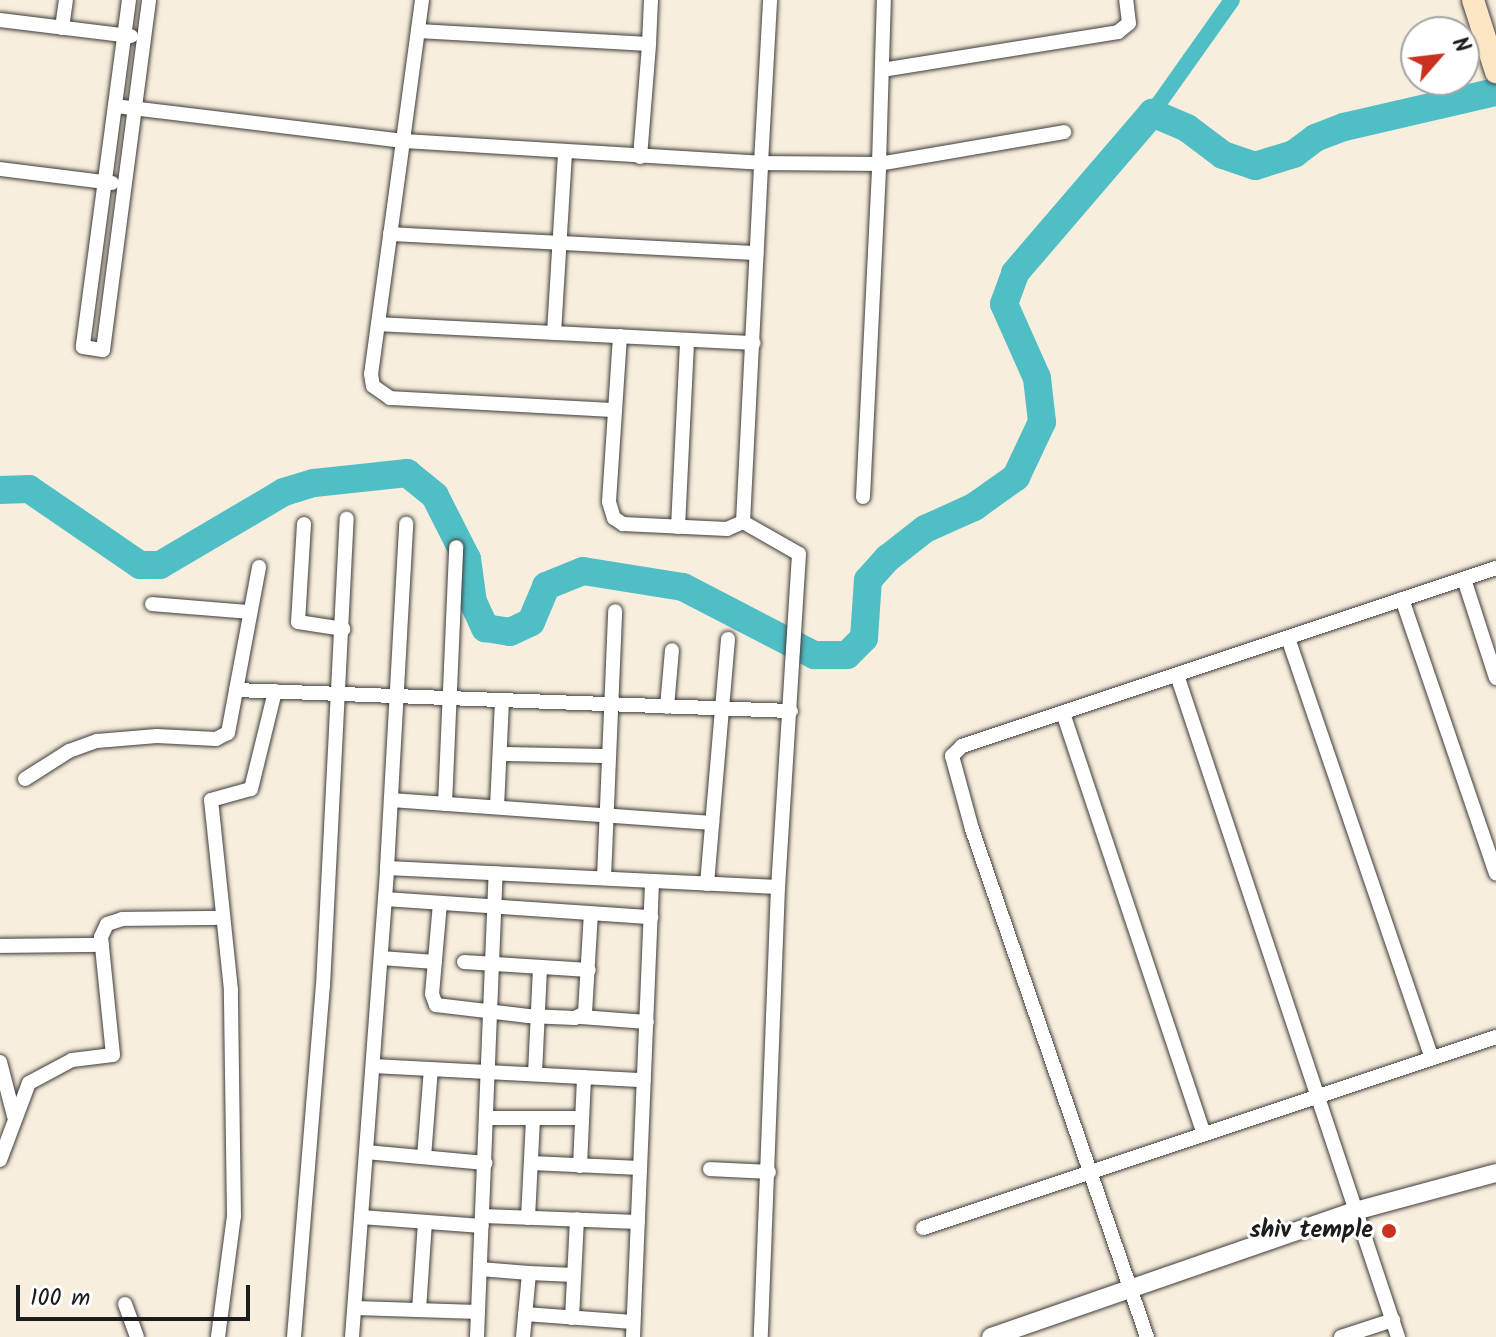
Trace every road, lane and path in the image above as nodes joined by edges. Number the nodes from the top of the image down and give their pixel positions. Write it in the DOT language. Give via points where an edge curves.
graph roads {
  1 [pos="66,0"];
  2 [pos="129,0"];
  3 [pos="149,0"];
  4 [pos="422,0"];
  5 [pos="651,0"];
  6 [pos="770,0"];
  7 [pos="884,0"];
  8 [pos="1126,0"];
  9 [pos="1473,0"];
  10 [pos="0,20"];
  11 [pos="62,28"];
  12 [pos="418,31"];
  13 [pos="124,35"];
  14 [pos="144,38"];
  15 [pos="649,44"];
  16 [pos="882,70"];
  17 [pos="1496,72"];
  18 [pos="115,106"];
  19 [pos="135,109"];
  20 [pos="1064,132"];
  21 [pos="403,141"];
  22 [pos="565,152"];
  23 [pos="640,157"];
  24 [pos="761,163"];
  25 [pos="879,164"];
  26 [pos="0,169"];
  27 [pos="105,182"];
  28 [pos="125,184"];
  29 [pos="390,234"];
  30 [pos="559,243"];
  31 [pos="757,253"];
  32 [pos="378,324"];
  33 [pos="554,333"];
  34 [pos="620,336"];
  35 [pos="687,340"];
  36 [pos="754,343"];
  37 [pos="615,410"];
  38 [pos="863,497"];
  39 [pos="347,519"];
  40 [pos="743,522"];
  41 [pos="304,524"];
  42 [pos="406,524"];
  43 [pos="678,527"];
  44 [pos="456,547"];
  45 [pos="259,567"];
  46 [pos="1496,568"];
  47 [pos="1464,579"];
  48 [pos="1402,599"];
  49 [pos="152,604"];
  50 [pos="615,611"];
  51 [pos="250,612"];
  52 [pos="343,629"];
  53 [pos="1288,638"];
  54 [pos="728,639"];
  55 [pos="672,650"];
  56 [pos="1177,675"];
  57 [pos="1496,678"];
  58 [pos="236,690"];
  59 [pos="275,691"];
  60 [pos="340,692"];
  61 [pos="398,694"];
  62 [pos="452,697"];
  63 [pos="502,700"];
  64 [pos="611,706"];
  65 [pos="667,707"];
  66 [pos="722,709"];
  67 [pos="791,711"];
  68 [pos="1063,713"];
  69 [pos="500,754"];
  70 [pos="609,756"];
  71 [pos="25,779"];
  72 [pos="391,800"];
  73 [pos="445,804"];
  74 [pos="497,807"];
  75 [pos="607,815"];
  76 [pos="712,823"];
  77 [pos="387,868"];
  78 [pos="496,873"];
  79 [pos="1496,873"];
  80 [pos="604,878"];
  81 [pos="652,881"];
  82 [pos="707,884"];
  83 [pos="778,887"];
  84 [pos="385,899"];
  85 [pos="440,903"];
  86 [pos="495,907"];
  87 [pos="591,913"];
  88 [pos="651,917"];
  89 [pos="223,918"];
  90 [pos="102,945"];
  91 [pos="0,946"];
  92 [pos="381,958"];
  93 [pos="435,962"];
  94 [pos="464,962"];
  95 [pos="493,966"];
  96 [pos="540,968"];
  97 [pos="589,970"];
  98 [pos="492,1009"];
  99 [pos="538,1017"];
  100 [pos="581,1017"];
  101 [pos="647,1022"];
  102 [pos="1496,1037"];
  103 [pos="1432,1058"];
  104 [pos="0,1062"];
  105 [pos="373,1066"];
  106 [pos="431,1069"];
  107 [pos="489,1072"];
  108 [pos="535,1074"];
  109 [pos="584,1077"];
  110 [pos="644,1080"];
  111 [pos="1318,1096"];
  112 [pos="14,1118"];
  113 [pos="487,1118"];
  114 [pos="582,1118"];
  115 [pos="533,1119"];
  116 [pos="1204,1134"];
  117 [pos="366,1152"];
  118 [pos="424,1157"];
  119 [pos="0,1160"];
  120 [pos="485,1163"];
  121 [pos="531,1163"];
  122 [pos="580,1166"];
  123 [pos="640,1168"];
  124 [pos="710,1169"];
  125 [pos="769,1172"];
  126 [pos="1089,1172"];
  127 [pos="1496,1173"];
  128 [pos="1355,1211"];
  129 [pos="361,1217"];
  130 [pos="528,1218"];
  131 [pos="577,1219"];
  132 [pos="483,1221"];
  133 [pos="425,1222"];
  134 [pos="638,1222"];
  135 [pos="923,1228"];
  136 [pos="480,1269"];
  137 [pos="529,1273"];
  138 [pos="574,1275"];
  139 [pos="1132,1286"];
  140 [pos="125,1304"];
  141 [pos="355,1308"];
  142 [pos="419,1310"];
  143 [pos="478,1312"];
  144 [pos="525,1314"];
  145 [pos="572,1318"];
  146 [pos="1393,1320"];
  147 [pos="633,1330"];
  148 [pos="137,1337"];
  149 [pos="218,1337"];
  150 [pos="294,1337"];
  151 [pos="352,1337"];
  152 [pos="477,1337"];
  153 [pos="523,1337"];
  154 [pos="761,1337"];
  155 [pos="991,1337"];
  156 [pos="1147,1337"];
  157 [pos="1341,1337"];
  158 [pos="1398,1337"];
  1 -- 11 [label="street"];
  2 -- 13 [label="street"];
  3 -- 14 [label="street"];
  4 -- 12 [label="street"];
  5 -- 15 [label="street"];
  6 -- 24 [label="street"];
  7 -- 16 [label="street"];
  8 -- 16 [label="street" via="1129,23 1118,32"];
  9 -- 17 [label="main road"];
  10 -- 11 [label="street"];
  11 -- 13 [label="street"];
  12 -- 15 [label="street"];
  12 -- 21 [label="street"];
  13 -- 14 [label="street"];
  13 -- 18 [label="street"];
  14 -- 19 [label="street"];
  15 -- 23 [label="street"];
  16 -- 25 [label="street"];
  18 -- 19 [label="street"];
  18 -- 27 [label="street"];
  19 -- 21 [label="street"];
  19 -- 28 [label="street"];
  20 -- 25 [label="street"];
  21 -- 22 [label="street"];
  21 -- 29 [label="street"];
  22 -- 23 [label="street"];
  22 -- 30 [label="street"];
  23 -- 24 [label="street"];
  24 -- 25 [label="street"];
  24 -- 31 [label="street"];
  25 -- 38 [label="street"];
  26 -- 27 [label="street"];
  27 -- 28 [label="street"];
  27 -- 28 [label="street" via="83,347 103,350"];
  29 -- 30 [label="street"];
  29 -- 32 [label="street"];
  30 -- 31 [label="street"];
  30 -- 33 [label="street"];
  31 -- 36 [label="street"];
  32 -- 33 [label="street"];
  32 -- 37 [label="street" via="371,374 373,386 390,398"];
  33 -- 34 [label="street"];
  34 -- 35 [label="street"];
  34 -- 37 [label="street"];
  35 -- 36 [label="street"];
  35 -- 43 [label="street"];
  36 -- 40 [label="street"];
  37 -- 43 [label="street" via="609,502 614,518 623,524"];
  39 -- 52 [label="street"];
  40 -- 43 [label="street" via="727,529"];
  40 -- 67 [label="street" via="799,554"];
  41 -- 52 [label="street" via="298,622"];
  42 -- 61 [label="street"];
  44 -- 62 [label="street"];
  45 -- 51 [label="street"];
  46 -- 47 [label="street"];
  47 -- 48 [label="street"];
  47 -- 57 [label="street"];
  48 -- 53 [label="street"];
  48 -- 79 [label="street"];
  49 -- 51 [label="street"];
  50 -- 64 [label="street"];
  51 -- 58 [label="street"];
  52 -- 60 [label="street"];
  53 -- 56 [label="street"];
  53 -- 103 [label="street"];
  54 -- 66 [label="street"];
  55 -- 65 [label="street"];
  56 -- 68 [label="street"];
  56 -- 111 [label="street"];
  58 -- 59 [label="street"];
  58 -- 71 [label="street" via="230,728 223,737 97,741 69,751"];
  59 -- 60 [label="street"];
  59 -- 89 [label="street" via="251,789 211,800"];
  60 -- 61 [label="street"];
  60 -- 150 [label="street"];
  61 -- 62 [label="street"];
  61 -- 72 [label="street"];
  62 -- 63 [label="street"];
  62 -- 73 [label="street"];
  63 -- 64 [label="street"];
  63 -- 69 [label="street"];
  64 -- 65 [label="street"];
  64 -- 70 [label="street"];
  65 -- 66 [label="street"];
  66 -- 67 [label="street"];
  66 -- 76 [label="street"];
  67 -- 83 [label="street"];
  68 -- 116 [label="street"];
  68 -- 126 [label="street" via="962,746 951,764"];
  69 -- 70 [label="street"];
  69 -- 74 [label="street"];
  70 -- 75 [label="street"];
  72 -- 73 [label="street"];
  72 -- 77 [label="street"];
  73 -- 74 [label="street"];
  74 -- 75 [label="street"];
  75 -- 76 [label="street"];
  75 -- 80 [label="street"];
  76 -- 82 [label="street"];
  77 -- 78 [label="street"];
  77 -- 84 [label="street"];
  78 -- 80 [label="street"];
  78 -- 86 [label="street"];
  80 -- 81 [label="street"];
  81 -- 82 [label="street"];
  81 -- 88 [label="street"];
  82 -- 83 [label="street"];
  83 -- 125 [label="street"];
  84 -- 85 [label="street"];
  84 -- 92 [label="street"];
  85 -- 86 [label="street"];
  85 -- 93 [label="street"];
  86 -- 87 [label="street"];
  86 -- 95 [label="street"];
  87 -- 88 [label="street"];
  87 -- 97 [label="street"];
  88 -- 101 [label="street"];
  89 -- 90 [label="street" via="114,920 102,930"];
  89 -- 149 [label="street" via="231,990 234,1216"];
  90 -- 91 [label="street"];
  90 -- 112 [label="street" via="113,1055 72,1060 39,1074 22,1093"];
  92 -- 93 [label="street"];
  92 -- 105 [label="street"];
  93 -- 98 [label="street" via="436,1005"];
  94 -- 95 [label="street"];
  95 -- 96 [label="street"];
  95 -- 98 [label="street"];
  96 -- 97 [label="street"];
  96 -- 99 [label="street"];
  97 -- 100 [label="street"];
  98 -- 99 [label="street"];
  98 -- 107 [label="street"];
  99 -- 100 [label="street"];
  99 -- 108 [label="street"];
  100 -- 101 [label="street"];
  101 -- 110 [label="street"];
  102 -- 103 [label="street"];
  103 -- 111 [label="street"];
  104 -- 112 [label="street"];
  105 -- 106 [label="street"];
  105 -- 117 [label="street"];
  106 -- 107 [label="street"];
  106 -- 118 [label="street"];
  107 -- 108 [label="street"];
  107 -- 113 [label="street"];
  108 -- 109 [label="street"];
  109 -- 110 [label="street"];
  109 -- 114 [label="street"];
  110 -- 123 [label="street"];
  111 -- 116 [label="street"];
  111 -- 128 [label="street"];
  112 -- 119 [label="street"];
  113 -- 115 [label="street"];
  113 -- 120 [label="street"];
  114 -- 115 [label="street"];
  114 -- 122 [label="street"];
  115 -- 121 [label="street"];
  116 -- 126 [label="street"];
  117 -- 118 [label="street"];
  117 -- 129 [label="street"];
  118 -- 120 [label="street"];
  120 -- 132 [label="street"];
  121 -- 122 [label="street"];
  121 -- 130 [label="street"];
  122 -- 123 [label="street"];
  123 -- 134 [label="street"];
  124 -- 125 [label="street"];
  125 -- 154 [label="street"];
  126 -- 135 [label="street"];
  126 -- 139 [label="street"];
  127 -- 128 [label="street"];
  128 -- 139 [label="street"];
  128 -- 146 [label="street"];
  129 -- 133 [label="street"];
  129 -- 141 [label="street"];
  130 -- 131 [label="street"];
  130 -- 132 [label="street"];
  131 -- 134 [label="street"];
  131 -- 138 [label="street"];
  132 -- 133 [label="street"];
  132 -- 136 [label="street"];
  133 -- 142 [label="street"];
  134 -- 147 [label="street"];
  136 -- 137 [label="street"];
  136 -- 143 [label="street"];
  137 -- 138 [label="street"];
  137 -- 144 [label="street"];
  138 -- 145 [label="street"];
  139 -- 155 [label="street"];
  139 -- 156 [label="street"];
  140 -- 148 [label="street"];
  141 -- 142 [label="street"];
  141 -- 151 [label="street"];
  142 -- 143 [label="street"];
  143 -- 152 [label="street"];
  144 -- 145 [label="street"];
  144 -- 153 [label="street"];
  145 -- 147 [label="street"];
  146 -- 157 [label="street"];
  146 -- 158 [label="street"];
}
